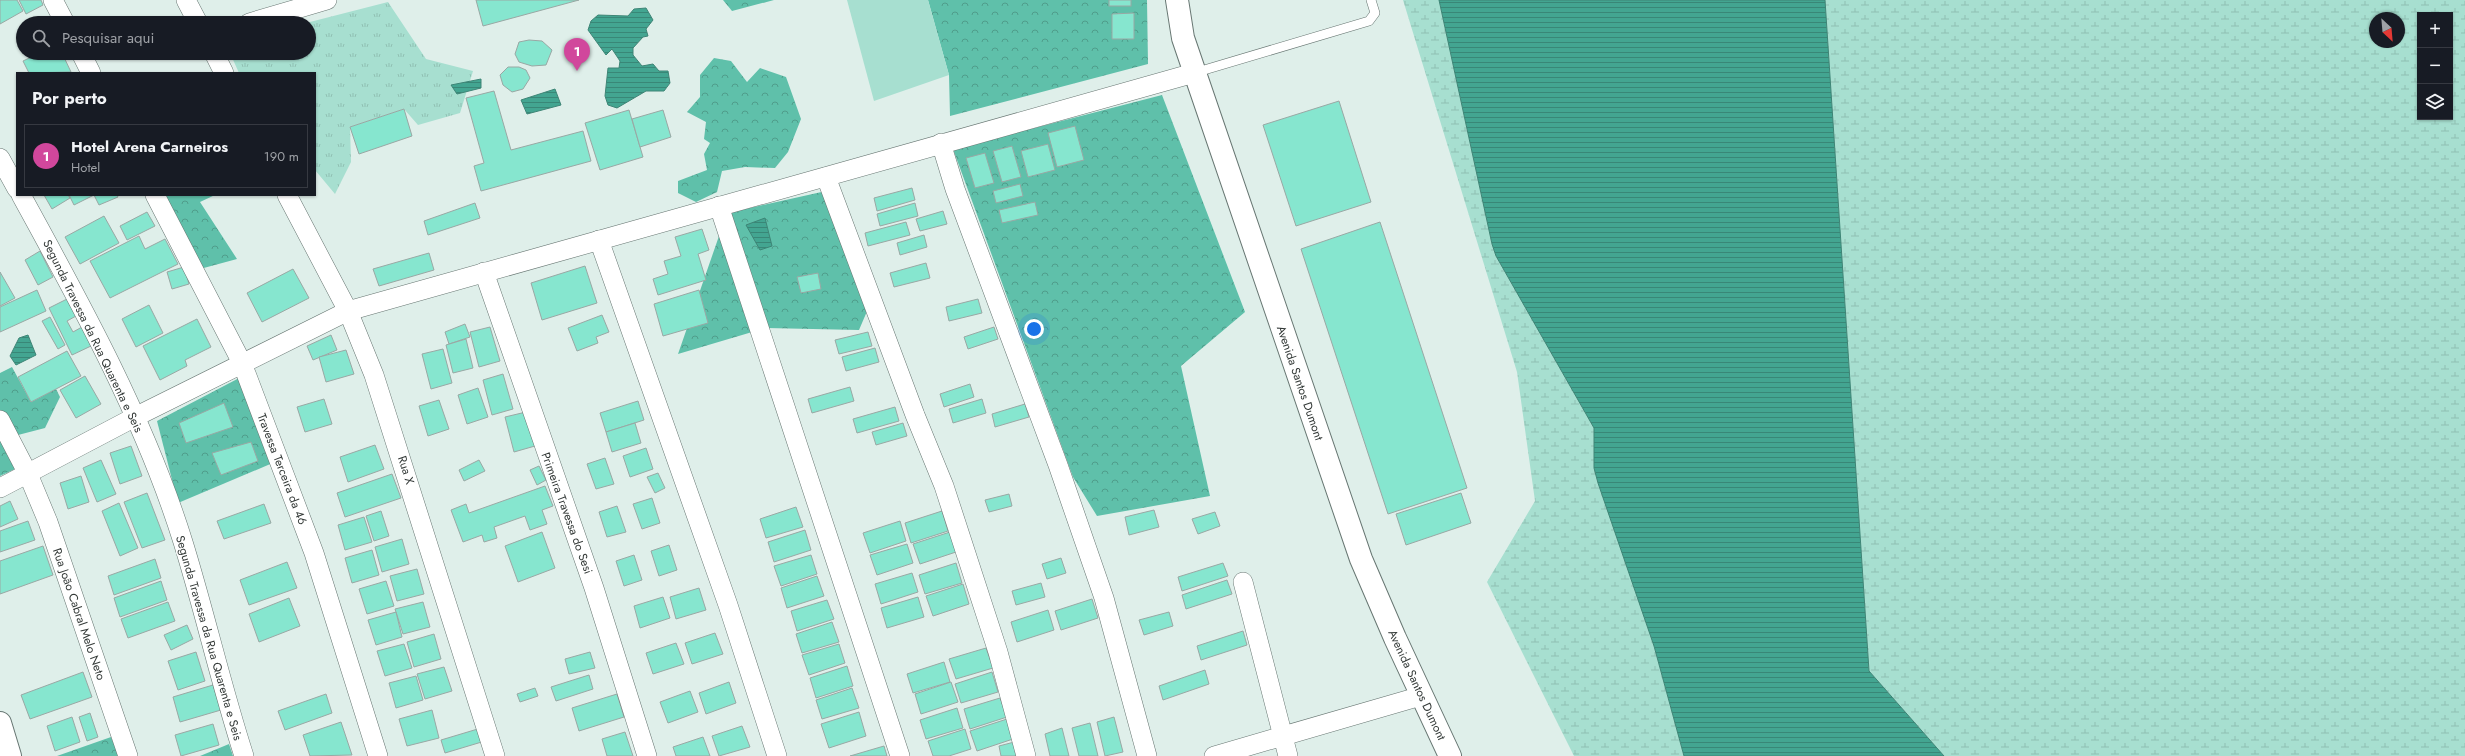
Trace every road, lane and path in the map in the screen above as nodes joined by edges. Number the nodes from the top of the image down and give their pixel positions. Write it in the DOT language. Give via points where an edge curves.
graph roads {
  1 [pos="53,0"];
  2 [pos="186,0"];
  3 [pos="327,0"];
  4 [pos="1177,0"];
  5 [pos="1371,0"];
  6 [pos="301,3"];
  7 [pos="61,16"];
  8 [pos="194,16"];
  9 [pos="267,16"];
  10 [pos="84,60"];
  11 [pos="218,60"];
  12 [pos="90,72"];
  13 [pos="224,72"];
  14 [pos="1194,73"];
  15 [pos="941,144"];
  16 [pos="0,158"];
  17 [pos="826,177"];
  18 [pos="16,187"];
  19 [pos="22,196"];
  20 [pos="156,196"];
  21 [pos="288,196"];
  22 [pos="719,206"];
  23 [pos="599,240"];
  24 [pos="484,272"];
  25 [pos="348,311"];
  26 [pos="242,363"];
  27 [pos="135,417"];
  28 [pos="0,420"];
  29 [pos="28,474"];
  30 [pos="0,488"];
  31 [pos="1243,582"];
  32 [pos="1421,696"];
  33 [pos="0,723"];
  34 [pos="1284,736"];
  35 [pos="10,756"];
  36 [pos="128,756"];
  37 [pos="244,756"];
  38 [pos="378,756"];
  39 [pos="495,756"];
  40 [pos="647,756"];
  41 [pos="777,756"];
  42 [pos="900,756"];
  43 [pos="1026,756"];
  44 [pos="1147,756"];
  45 [pos="1214,756"];
  46 [pos="1288,756"];
  47 [pos="1450,756"];
  1 -- 7 [label="street"];
  2 -- 8 [label="street"];
  3 -- 6 [label="street"];
  4 -- 14 [label="main road, Avenida Santos Dumont" via="1183,38"];
  5 -- 14 [label="lane" via="1375,13 1369,21"];
  6 -- 9 [label="street"];
  10 -- 12 [label="street"];
  11 -- 13 [label="street"];
  14 -- 15 [label="street"];
  14 -- 32 [label="main road, Avenida Santos Dumont" via="1361,559"];
  15 -- 17 [label="street"];
  15 -- 44 [label="street" via="955,189 1058,464 1104,598"];
  16 -- 18 [label="street"];
  17 -- 22 [label="street"];
  17 -- 43 [label="street" via="944,486 998,652"];
  19 -- 27 [label="street, Segunda Travessa da Rua Quarenta e Seis" via="70,285"];
  20 -- 26 [label="street, Travessa Terceira da 46"];
  21 -- 25 [label="street, Rua X"];
  22 -- 23 [label="street"];
  22 -- 42 [label="street"];
  23 -- 24 [label="street"];
  23 -- 41 [label="street" via="728,605"];
  24 -- 25 [label="street"];
  24 -- 40 [label="street, Primeira Travessa do Sesi" via="594,588"];
  25 -- 26 [label="street"];
  25 -- 39 [label="street, Rua X" via="374,375 403,461"];
  26 -- 27 [label="street"];
  26 -- 38 [label="street, Travessa Terceira da 46" via="314,553"];
  27 -- 29 [label="street"];
  27 -- 37 [label="street, Segunda Travessa da Rua Quarenta e Seis" via="182,542"];
  28 -- 29 [label="street, Rua João Cabral Melo Neto"];
  29 -- 30 [label="street"];
  29 -- 36 [label="street, Rua João Cabral Melo Neto" via="48,522"];
  31 -- 34 [label="street"];
  32 -- 34 [label="street"];
  32 -- 47 [label="main road, Avenida Santos Dumont"];
  33 -- 35 [label="main road"];
  34 -- 45 [label="street"];
  34 -- 46 [label="street"];
}
